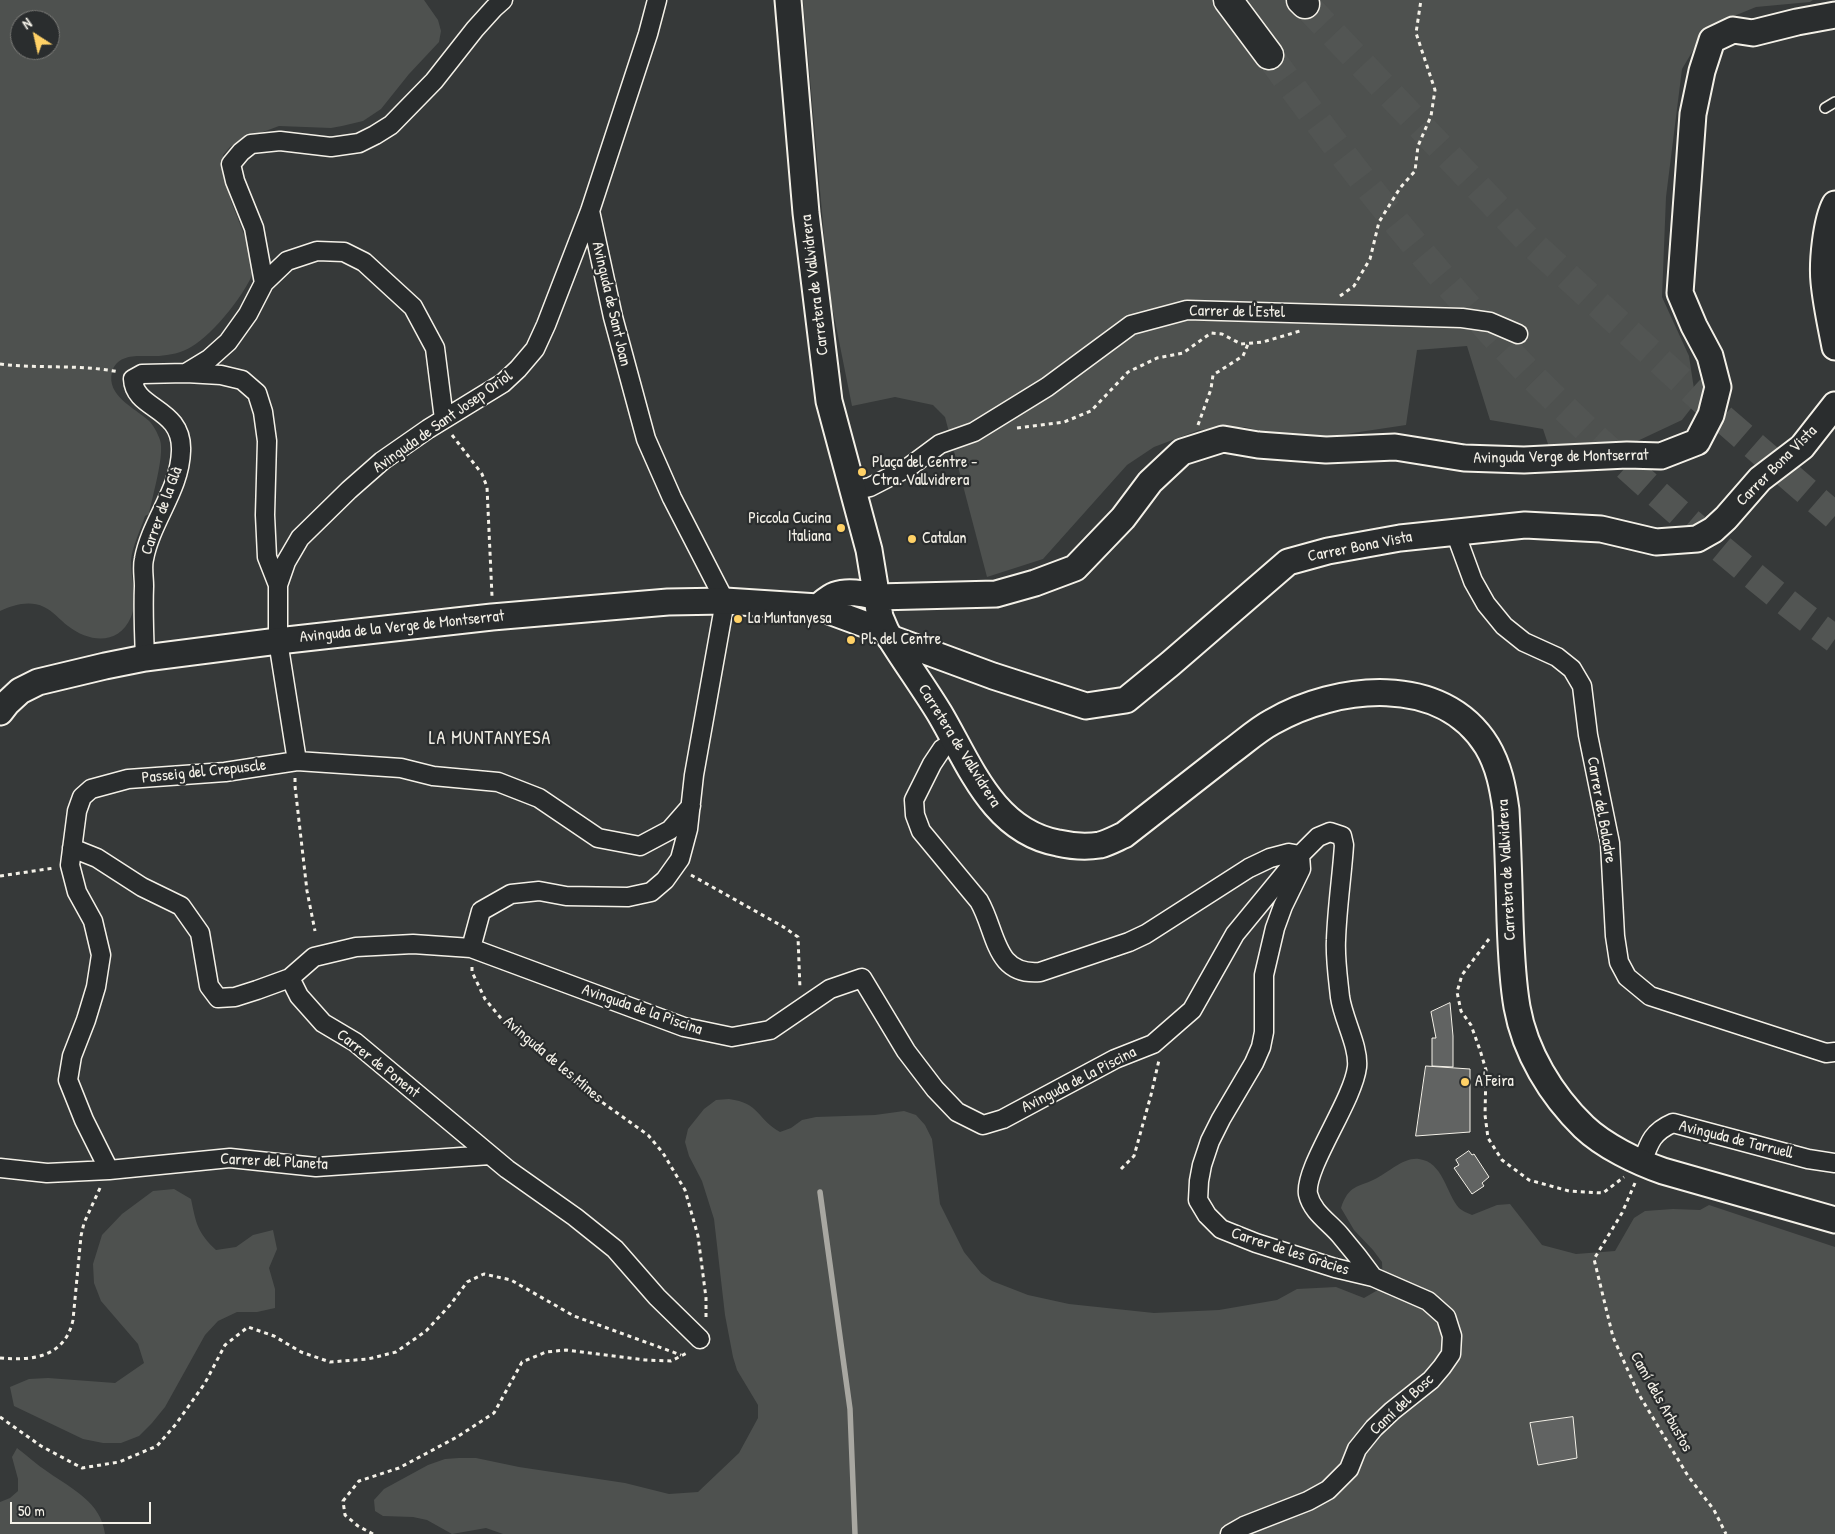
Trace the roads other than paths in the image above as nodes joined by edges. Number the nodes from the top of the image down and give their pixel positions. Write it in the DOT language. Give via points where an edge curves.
graph roads {
  1 [pos="503,0"];
  2 [pos="788,0"];
  3 [pos="1228,0"];
  4 [pos="654,2"];
  5 [pos="1835,15"];
  6 [pos="1269,55"];
  7 [pos="1835,102"];
  8 [pos="1825,108"];
  9 [pos="1835,204"];
  10 [pos="590,210"];
  11 [pos="264,283"];
  12 [pos="1518,334"];
  13 [pos="1835,348"];
  14 [pos="186,373"];
  15 [pos="1835,405"];
  16 [pos="444,419"];
  17 [pos="852,491"];
  18 [pos="1455,532"];
  19 [pos="278,586"];
  20 [pos="877,597"];
  21 [pos="725,601"];
  22 [pos="818,607"];
  23 [pos="886,631"];
  24 [pos="278,641"];
  25 [pos="145,658"];
  26 [pos="0,712"];
  27 [pos="954,741"];
  28 [pos="297,761"];
  29 [pos="691,806"];
  30 [pos="1300,855"];
  31 [pos="71,857"];
  32 [pos="471,948"];
  33 [pos="290,978"];
  34 [pos="1835,1052"];
  35 [pos="490,1155"];
  36 [pos="1642,1163"];
  37 [pos="1835,1163"];
  38 [pos="0,1168"];
  39 [pos="109,1170"];
  40 [pos="1835,1220"];
  41 [pos="1373,1277"];
  42 [pos="700,1339"];
  43 [pos="1230,1534"];
  1 -- 11 [label="street" via="475,29 434,81 391,125 375,135 359,143 331,147 280,142 251,144 241,152 231,164 254,228"];
  2 -- 17 [label="street, Carretera de Vallvidrera" via="806,213 829,402"];
  3 -- 6 [label="highway"];
  4 -- 10 [label="street" via="648,34"];
  5 -- 20 [label="street, Avinguda Verge de Montserrat" via="1753,33 1733,30 1712,40 1693,114 1680,293 1710,356 1718,387 1711,415 1697,442 1661,456 1524,460 1464,458 1395,447 1326,450 1223,439 1182,452 1150,482 1123,518 1075,568 1035,584 996,594"];
  7 -- 8 [label="lane"];
  9 -- 13 [label="street" via="1826,239 1823,280"];
  10 -- 16 [label="street, Avinguda de Sant Josep Oriol" via="535,349 503,382"];
  10 -- 21 [label="street, Avinguda de Sant Joan" via="613,317 646,440"];
  11 -- 14 [label="street" via="228,342"];
  11 -- 16 [label="street" via="287,261 316,251 344,252 364,262 413,307 435,348"];
  12 -- 17 [label="street, Carrer de l'Estel" via="1490,322 1462,318 1188,310 1131,325 1047,387 974,432 940,444 909,467 870,487"];
  14 -- 19 [label="street" via="242,380 257,393 268,441 264,516 267,557"];
  14 -- 25 [label="street, Carrer de la Glà" via="142,374 133,379 139,396 170,419 178,430 181,450 179,468 144,560"];
  15 -- 18 [label="street, Carrer Bona Vista" via="1802,446 1760,479 1713,530 1697,539 1656,542 1601,529 1525,524"];
  16 -- 19 [label="street, Avinguda de Sant Josep Oriol" via="382,461 300,538"];
  17 -- 20 [label="street, Carretera de Vallvidrera" via="872,564"];
  18 -- 23 [label="street, Carrer Bona Vista" via="1400,538 1288,562 1126,700 1086,706 993,676"];
  18 -- 34 [label="street, Carrer del Baladre" via="1473,581 1504,626 1524,642 1557,657 1572,669 1582,686 1588,735 1610,843 1614,936 1619,962 1627,977 1650,996 1826,1053"];
  19 -- 24 [label="street"];
  20 -- 22 [label="street, Avinguda Verge de Montserrat" via="859,593 834,595"];
  20 -- 23 [label="street, Carretera de Vallvidrera"];
  21 -- 22 [label="street, Avinguda de la Verge de Montserrat"];
  21 -- 24 [label="street, Avinguda de la Verge de Montserrat" via="668,602 492,617"];
  21 -- 29 [label="street"];
  22 -- 23 [label="street, Carrer Bona Vista"];
  23 -- 27 [label="street, Carretera de Vallvidrera"];
  24 -- 25 [label="street, Avinguda de la Verge de Montserrat"];
  24 -- 28 [label="street"];
  25 -- 26 [label="street, Avinguda de la Verge de Montserrat" via="38,682 20,691"];
  27 -- 30 [label="street" via="942,749 928,772 914,800 915,815 921,831 979,901 1000,953 1017,970 1040,972 1129,942 1249,868 1289,853"];
  27 -- 36 [label="street, Carretera de Vallvidrera" via="991,802 1012,823 1049,842 1077,846 1100,844 1124,834 1262,728 1301,708 1342,696 1372,693 1404,694 1437,703 1454,712 1473,728 1486,745 1497,764 1503,788 1512,968 1525,1038 1549,1085 1585,1128"];
  28 -- 29 [label="street, Passeig del Crepuscle" via="401,768 433,776 498,782 539,798 598,838 640,846 670,830"];
  28 -- 31 [label="street, Passeig del Crepuscle" via="225,772 128,779 91,789 82,798 77,811"];
  29 -- 32 [label="street" via="680,860 651,892 628,897 566,896 540,891 511,894 481,911"];
  30 -- 32 [label="street, Avinguda de la Piscina" via="1235,934 1192,1010 1164,1035 1153,1044 1114,1059 1003,1119 983,1125 957,1112 935,1089 906,1051 862,978 830,989 770,1030 732,1037 684,1027"];
  30 -- 41 [label="street, Avinguda de la Piscina" via="1318,837 1330,832 1342,836 1344,845 1336,941 1340,999 1356,1051 1357,1066 1344,1106 1318,1158 1308,1192 1311,1204 1339,1233"];
  30 -- 41 [label="street, Carrer de les Gràcies" via="1301,869 1278,921 1264,975 1261,1048 1210,1141 1202,1165 1198,1200 1221,1229 1265,1246"];
  31 -- 33 [label="street" via="97,858 142,887 181,906 200,933 209,986 218,998 250,993"];
  31 -- 39 [label="street, Passeig del Crepuscle" via="77,892 93,921 101,955 96,987 72,1056 68,1080"];
  32 -- 33 [label="street, Avinguda de la Piscina" via="413,944 356,947 314,957"];
  33 -- 35 [label="street, Carrer de Ponent" via="299,996 323,1023 355,1042"];
  35 -- 39 [label="street, Carrer del Planeta" via="316,1166 230,1158"];
  35 -- 42 [label="street, Carrer de Ponent" via="615,1249"];
  36 -- 37 [label="street, Avinguda de Tarruell" via="1650,1140 1662,1128 1673,1123 1808,1159"];
  36 -- 40 [label="street, Carretera de Vallvidrera"];
  38 -- 39 [label="street, Carrer del Planeta" via="47,1173"];
  41 -- 43 [label="street, Camí del Bosc" via="1428,1301 1446,1317 1452,1336 1451,1354 1431,1380 1374,1428 1358,1449 1349,1469 1328,1490"];
}
